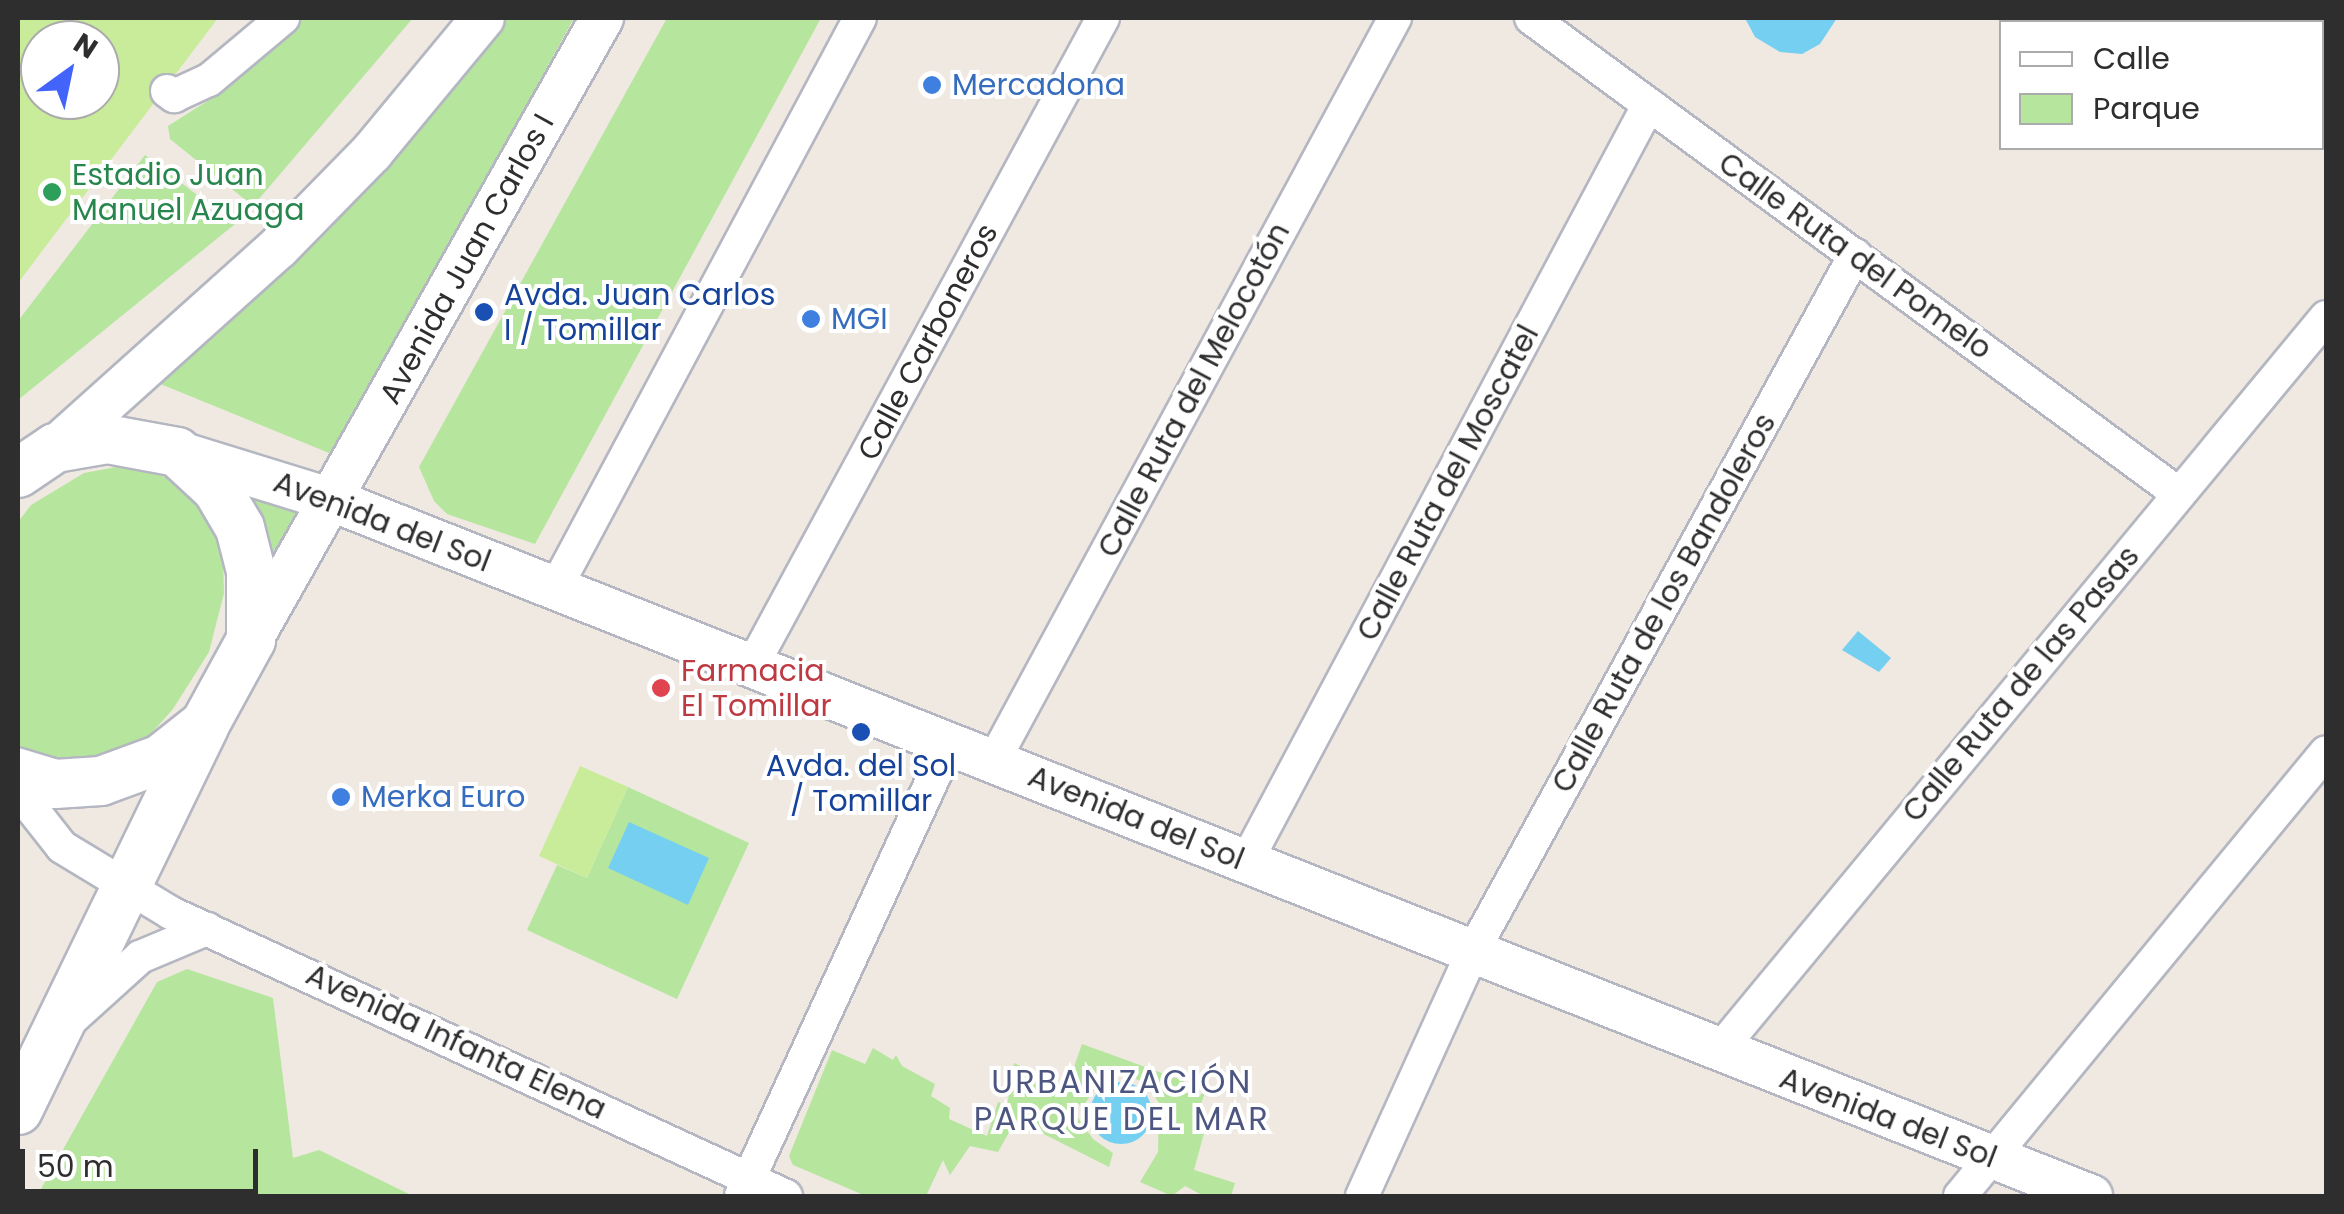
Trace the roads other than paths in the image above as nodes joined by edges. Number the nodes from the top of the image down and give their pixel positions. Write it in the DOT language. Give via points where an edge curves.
graph roads {
  1 [pos="283,18"];
  2 [pos="483,18"];
  3 [pos="602,18"];
  4 [pos="860,18"];
  5 [pos="1103,18"];
  6 [pos="1395,18"];
  7 [pos="1531,18"];
  8 [pos="167,91"];
  9 [pos="1649,104"];
  10 [pos="1855,256"];
  11 [pos="2326,317"];
  12 [pos="176,452"];
  13 [pos="36,461"];
  14 [pos="2179,494"];
  15 [pos="332,500"];
  16 [pos="556,589"];
  17 [pos="252,640"];
  18 [pos="752,666"];
  19 [pos="205,724"];
  20 [pos="948,744"];
  21 [pos="2326,752"];
  22 [pos="993,762"];
  23 [pos="18,774"];
  24 [pos="18,791"];
  25 [pos="1246,862"];
  26 [pos="127,889"];
  27 [pos="207,930"];
  28 [pos="1472,951"];
  29 [pos="57,1031"];
  30 [pos="1718,1053"];
  31 [pos="18,1110"];
  32 [pos="1994,1158"];
  33 [pos="745,1188"];
  34 [pos="786,1196"];
  35 [pos="1362,1196"];
  36 [pos="1960,1196"];
  37 [pos="2091,1196"];
  1 -- 8 [label="street" via="209,80 174,96"];
  2 -- 13 [label="street" via="372,152 280,248"];
  3 -- 15 [label="street, Avenida Juan Carlos I"];
  4 -- 16 [label="street"];
  5 -- 18 [label="street, Calle Carboneros"];
  6 -- 22 [label="street, Calle Ruta del Melocotón"];
  7 -- 9 [label="street, Calle Ruta del Pomelo"];
  9 -- 10 [label="street, Calle Ruta del Pomelo"];
  9 -- 25 [label="street, Calle Ruta del Moscatel"];
  10 -- 14 [label="street, Calle Ruta del Pomelo"];
  10 -- 28 [label="street, Calle Ruta de los Bandoleros"];
  11 -- 14 [label="street, Calle Ruta de las Pasas"];
  12 -- 13 [label="main road" via="107,439"];
  12 -- 15 [label="street, Avenida del Sol"];
  12 -- 17 [label="main road" via="217,489 240,528 251,571"];
  14 -- 30 [label="street, Calle Ruta de las Pasas"];
  15 -- 16 [label="street, Avenida del Sol"];
  15 -- 17 [label="street, Avenida Juan Carlos I"];
  16 -- 18 [label="street, Avenida del Sol"];
  17 -- 19 [label="main road"];
  18 -- 20 [label="street, Avenida del Sol"];
  19 -- 23 [label="main road" via="161,758 102,782 55,784"];
  19 -- 26 [label="main road"];
  20 -- 22 [label="street, Avenida del Sol"];
  20 -- 33 [label="street"];
  21 -- 32 [label="street"];
  22 -- 25 [label="street, Avenida del Sol"];
  24 -- 26 [label="street, Avenida Infanta Elena" via="62,847"];
  25 -- 28 [label="street, Avenida del Sol"];
  26 -- 27 [label="street, Avenida Infanta Elena"];
  26 -- 29 [label="main road"];
  27 -- 29 [label="street" via="140,957"];
  27 -- 33 [label="street, Avenida Infanta Elena"];
  28 -- 30 [label="street, Avenida del Sol"];
  28 -- 35 [label="street, Calle Ruta de los Bandoleros"];
  29 -- 31 [label="main road"];
  30 -- 32 [label="street, Avenida del Sol"];
  32 -- 36 [label="street"];
  32 -- 37 [label="street, Avenida del Sol"];
  33 -- 34 [label="street, Avenida Infanta Elena"];
}
